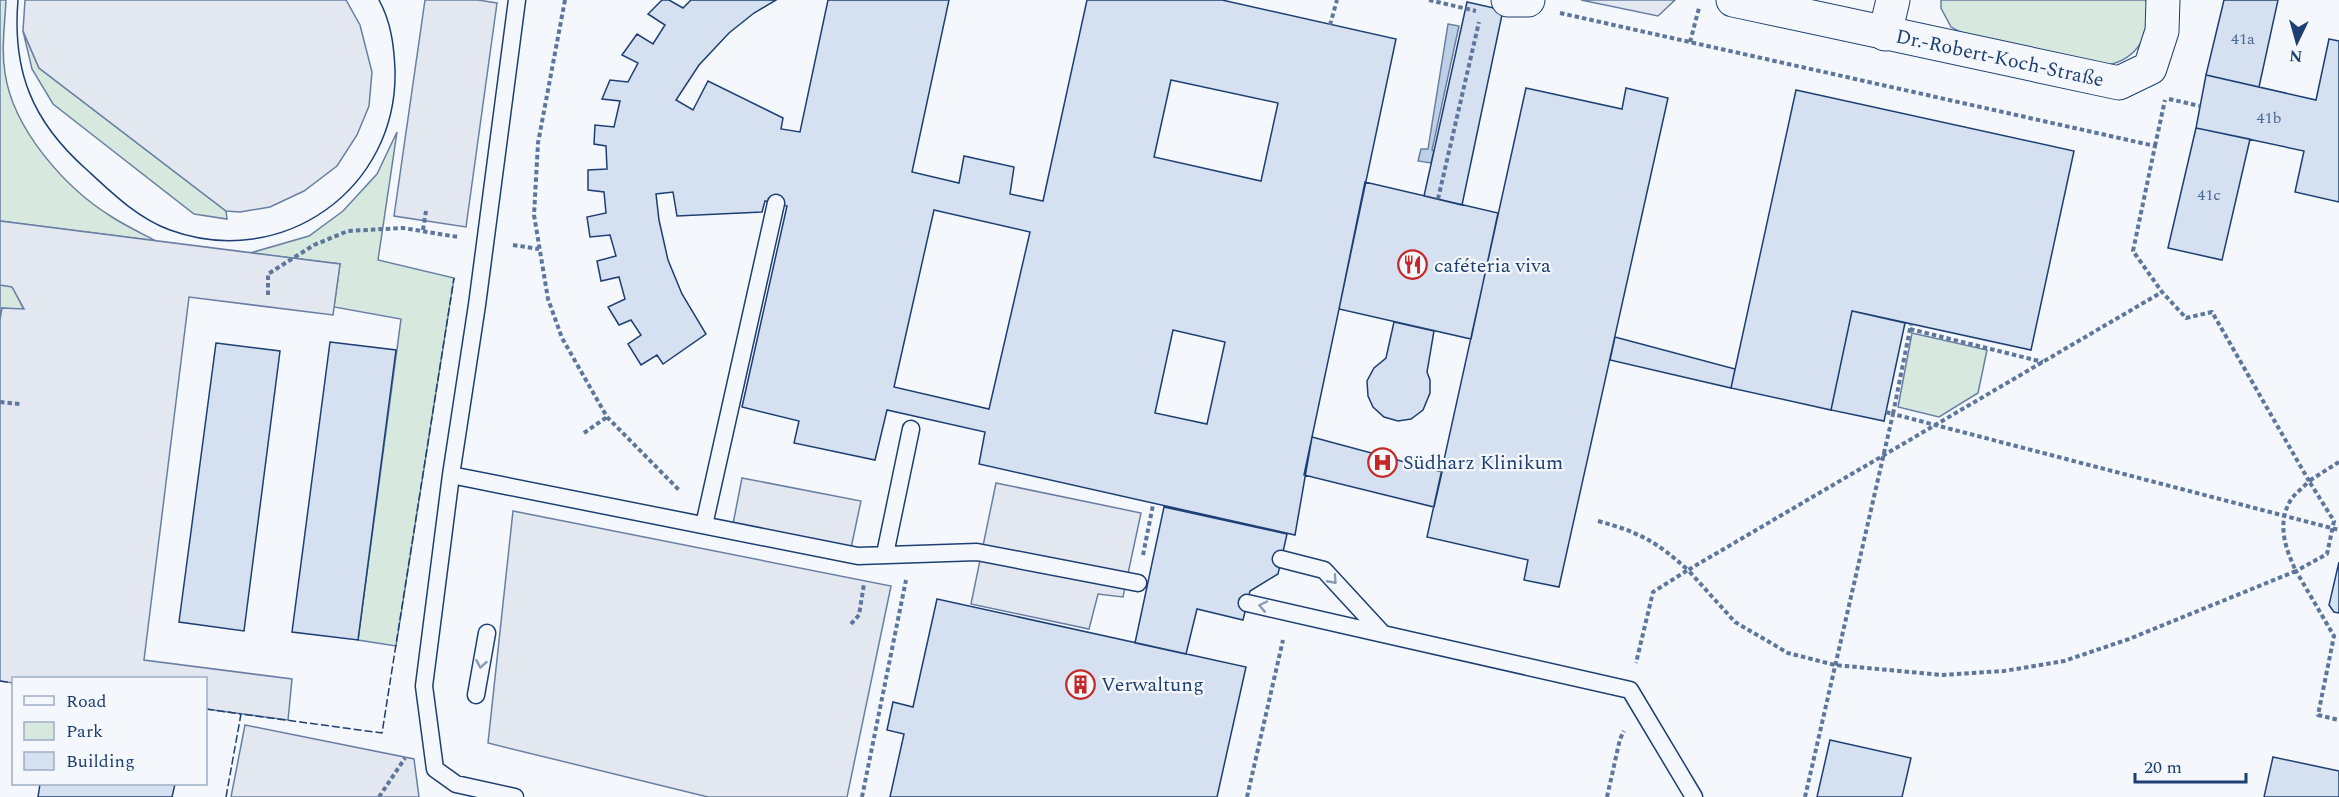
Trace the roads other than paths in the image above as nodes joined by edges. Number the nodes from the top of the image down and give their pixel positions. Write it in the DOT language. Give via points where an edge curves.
graph roads {
  1 [pos="517,0"];
  2 [pos="1528,0"];
  3 [pos="1733,0"];
  4 [pos="1893,0"];
  5 [pos="2163,0"];
  6 [pos="1490,6"];
  7 [pos="1884,34"];
  8 [pos="776,203"];
  9 [pos="911,429"];
  10 [pos="451,475"];
  11 [pos="704,525"];
  12 [pos="877,555"];
  13 [pos="1281,559"];
  14 [pos="1138,583"];
  15 [pos="1247,603"];
  16 [pos="487,633"];
  17 [pos="1383,634"];
  18 [pos="476,695"];
  19 [pos="515,797"];
  20 [pos="1694,797"];
  1 -- 10 [label="lane"];
  2 -- 6 [label="street"];
  3 -- 7 [label="street, Dr.-Robert-Koch-Straße"];
  4 -- 7 [label="street, Dr.-Robert-Koch-Straße"];
  5 -- 7 [label="street, Dr.-Robert-Koch-Straße" via="2162,31 2150,68 2119,83"];
  8 -- 11 [label="lane"];
  9 -- 12 [label="lane"];
  10 -- 11 [label="lane"];
  10 -- 19 [label="lane" via="424,686 435,769 456,784"];
  11 -- 12 [label="lane" via="858,556"];
  12 -- 14 [label="lane" via="977,552"];
  13 -- 17 [label="lane, one-way" via="1324,570"];
  17 -- 15 [label="lane, one-way"];
  16 -- 18 [label="lane, one-way"];
  17 -- 20 [label="lane" via="1630,690"];
}
